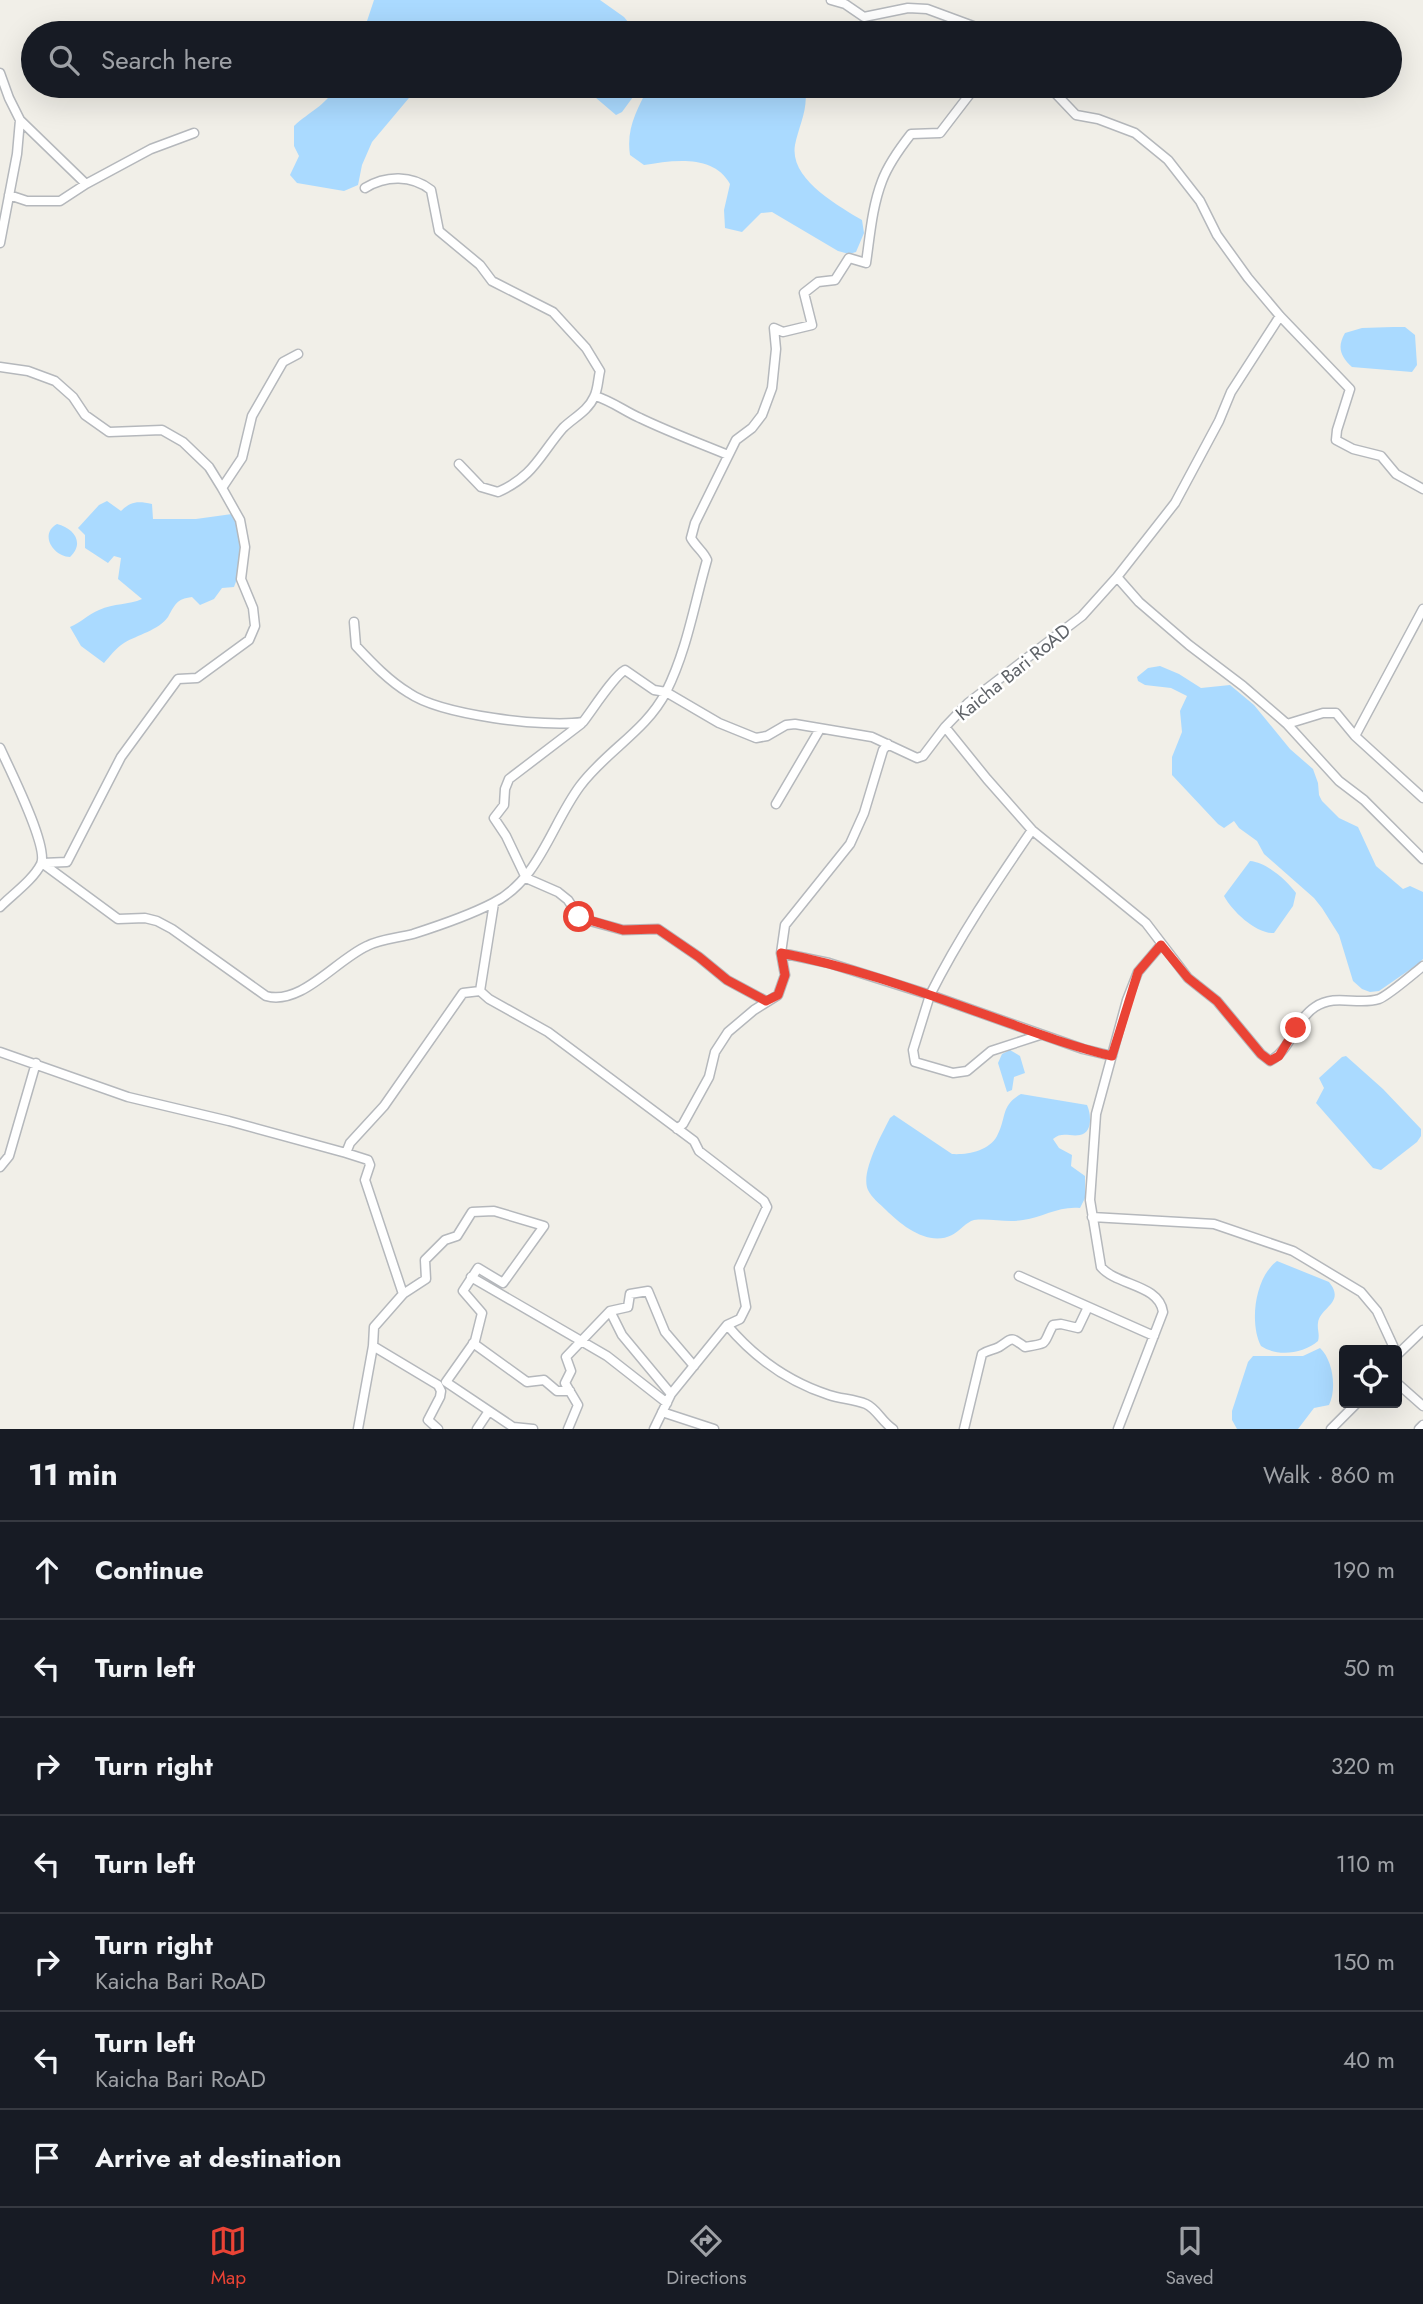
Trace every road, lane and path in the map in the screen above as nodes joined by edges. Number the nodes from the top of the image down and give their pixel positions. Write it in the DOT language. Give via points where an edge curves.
graph roads {
  1 [pos="831,0"];
  2 [pos="960,21"];
  3 [pos="0,73"];
  4 [pos="967,98"];
  5 [pos="1060,98"];
  6 [pos="20,120"];
  7 [pos="194,133"];
  8 [pos="86,184"];
  9 [pos="365,188"];
  10 [pos="9,195"];
  11 [pos="0,243"];
  12 [pos="1280,316"];
  13 [pos="298,354"];
  14 [pos="0,367"];
  15 [pos="595,396"];
  16 [pos="728,455"];
  17 [pos="459,464"];
  18 [pos="222,488"];
  19 [pos="1423,489"];
  20 [pos="1117,577"];
  21 [pos="1423,609"];
  22 [pos="354,622"];
  23 [pos="666,692"];
  24 [pos="583,722"];
  25 [pos="1287,724"];
  26 [pos="945,727"];
  27 [pos="820,729"];
  28 [pos="1355,736"];
  29 [pos="888,744"];
  30 [pos="0,748"];
  31 [pos="1423,798"];
  32 [pos="776,804"];
  33 [pos="1032,830"];
  34 [pos="1423,859"];
  35 [pos="42,863"];
  36 [pos="526,878"];
  37 [pos="494,903"];
  38 [pos="0,907"];
  39 [pos="1161,945"];
  40 [pos="781,953"];
  41 [pos="1423,966"];
  42 [pos="480,991"];
  43 [pos="930,995"];
  44 [pos="766,1001"];
  45 [pos="1040,1035"];
  46 [pos="0,1052"];
  47 [pos="1112,1056"];
  48 [pos="36,1063"];
  49 [pos="677,1129"];
  50 [pos="346,1153"];
  51 [pos="0,1167"];
  52 [pos="1092,1217"];
  53 [pos="1019,1276"];
  54 [pos="471,1278"];
  55 [pos="403,1294"];
  56 [pos="1088,1307"];
  57 [pos="610,1311"];
  58 [pos="727,1325"];
  59 [pos="1423,1330"];
  60 [pos="1154,1336"];
  61 [pos="579,1341"];
  62 [pos="473,1343"];
  63 [pos="1393,1345"];
  64 [pos="373,1346"];
  65 [pos="1402,1350"];
  66 [pos="694,1366"];
  67 [pos="442,1383"];
  68 [pos="1402,1387"];
  69 [pos="570,1391"];
  70 [pos="671,1394"];
  71 [pos="667,1403"];
  72 [pos="1423,1406"];
  73 [pos="1353,1408"];
  74 [pos="489,1411"];
  75 [pos="663,1412"];
  76 [pos="1423,1425"];
  77 [pos="1337,1427"];
  78 [pos="358,1429"];
  79 [pos="438,1429"];
  80 [pos="477,1429"];
  81 [pos="533,1429"];
  82 [pos="568,1429"];
  83 [pos="654,1429"];
  84 [pos="714,1429"];
  85 [pos="893,1429"];
  86 [pos="964,1429"];
  87 [pos="1118,1429"];
  88 [pos="1419,1429"];
  1 -- 2 [label="street" via="864,17 908,8 927,9"];
  3 -- 6 [label="street"];
  4 -- 16 [label="street" via="940,133 911,134 901,147 882,181 866,263 849,258 835,280 818,282 804,293 812,325 783,332 774,328 772,388 762,415 736,440"];
  5 -- 12 [label="street" via="1076,115 1135,133 1168,160 1200,201 1217,235"];
  6 -- 8 [label="street"];
  6 -- 10 [label="street"];
  7 -- 8 [label="street" via="151,149"];
  8 -- 10 [label="street" via="60,201 27,201"];
  9 -- 15 [label="street" via="406,178 431,190 439,231 492,281 553,312 586,348 600,370"];
  10 -- 11 [label="street"];
  12 -- 19 [label="street" via="1350,389 1336,440 1381,456 1396,474"];
  12 -- 20 [label="street, Kaicha Bari RoAD" via="1231,392 1175,503"];
  13 -- 18 [label="street" via="284,362 252,416 242,458"];
  14 -- 18 [label="street" via="55,381 85,415 109,432 162,430 183,442 209,467"];
  15 -- 16 [label="street"];
  15 -- 17 [label="street" via="516,484 498,492 481,487"];
  16 -- 23 [label="street" via="691,538 707,560 685,649"];
  18 -- 35 [label="street" via="240,520 245,547 242,579 255,626 249,640 197,678 178,680 121,757 67,862"];
  20 -- 25 [label="street" via="1169,628"];
  20 -- 26 [label="street, Kaicha Bari RoAD" via="1082,616 968,703"];
  21 -- 28 [label="street"];
  22 -- 24 [label="street" via="356,646 410,695 449,709 520,722"];
  23 -- 24 [label="street" via="654,690 625,670 617,674"];
  23 -- 27 [label="street" via="719,723 757,738 786,725"];
  23 -- 36 [label="street" via="651,717 581,784"];
  24 -- 36 [label="street" via="509,779 504,805 494,818"];
  25 -- 28 [label="street" via="1336,713"];
  25 -- 34 [label="street" via="1339,781"];
  26 -- 29 [label="street" via="923,756 910,756"];
  26 -- 33 [label="street, Kaicha Bari RoAD"];
  27 -- 29 [label="street"];
  27 -- 32 [label="street"];
  28 -- 31 [label="street"];
  29 -- 40 [label="street" via="850,844 785,925"];
  30 -- 35 [label="street" via="32,819"];
  33 -- 39 [label="street, Kaicha Bari RoAD" via="1146,923"];
  33 -- 43 [label="street" via="953,949"];
  35 -- 37 [label="street" via="118,919 157,921 266,996 279,1000 367,945"];
  35 -- 38 [label="street"];
  36 -- 37 [label="street"];
  36 -- 44 [label="street" via="558,892 579,917 623,930 658,929 727,980"];
  37 -- 42 [label="street"];
  39 -- 41 [label="street, Kaicha Bari RoAD" via="1270,1061 1279,1056 1312,1009 1328,999 1379,999"];
  39 -- 47 [label="street" via="1138,972"];
  40 -- 43 [label="street"];
  40 -- 44 [label="street" via="785,975 778,995"];
  42 -- 49 [label="street" via="548,1032"];
  42 -- 50 [label="street" via="463,993"];
  43 -- 45 [label="street"];
  43 -- 45 [label="street" via="913,1050 915,1062 936,1070 967,1071 991,1051"];
  44 -- 49 [label="street" via="729,1032 715,1052 709,1077"];
  45 -- 47 [label="street"];
  46 -- 48 [label="street"];
  47 -- 52 [label="street" via="1096,1114"];
  48 -- 50 [label="street" via="128,1097"];
  48 -- 51 [label="street" via="9,1156"];
  49 -- 58 [label="street" via="767,1208 739,1268 746,1307 740,1319"];
  50 -- 55 [label="street" via="368,1160 365,1180"];
  52 -- 60 [label="street" via="1101,1267 1108,1275 1152,1294 1162,1305"];
  52 -- 63 [label="street" via="1214,1224 1293,1251 1361,1292 1377,1311"];
  53 -- 56 [label="street"];
  54 -- 55 [label="street" via="478,1268 503,1283 544,1226 494,1211 472,1212 457,1236 444,1240 425,1260 426,1279"];
  54 -- 61 [label="street"];
  54 -- 62 [label="street" via="463,1291 482,1313"];
  55 -- 64 [label="street" via="374,1327"];
  56 -- 60 [label="street"];
  56 -- 86 [label="street" via="1078,1328 1053,1325 1043,1344 1025,1347 1008,1339 982,1354"];
  57 -- 61 [label="street"];
  57 -- 66 [label="street" via="628,1307 630,1294 648,1291 665,1332"];
  57 -- 70 [label="street" via="622,1335"];
  58 -- 66 [label="street"];
  58 -- 85 [label="street" via="746,1348 781,1373 829,1395 864,1403"];
  59 -- 65 [label="street"];
  60 -- 87 [label="street"];
  61 -- 69 [label="street" via="566,1357 571,1371 565,1383"];
  61 -- 71 [label="street" via="607,1356"];
  62 -- 67 [label="street"];
  62 -- 69 [label="street" via="527,1382 544,1380 557,1391"];
  64 -- 67 [label="street"];
  64 -- 78 [label="street"];
  66 -- 70 [label="street"];
  67 -- 74 [label="street"];
  67 -- 79 [label="street" via="428,1420"];
  68 -- 72 [label="street"];
  69 -- 82 [label="street" via="578,1405"];
  70 -- 71 [label="street"];
  71 -- 75 [label="street"];
  73 -- 77 [label="street"];
  74 -- 80 [label="street"];
  74 -- 81 [label="street" via="513,1427"];
  75 -- 83 [label="street"];
  75 -- 84 [label="street"];
  76 -- 88 [label="street"];
}
